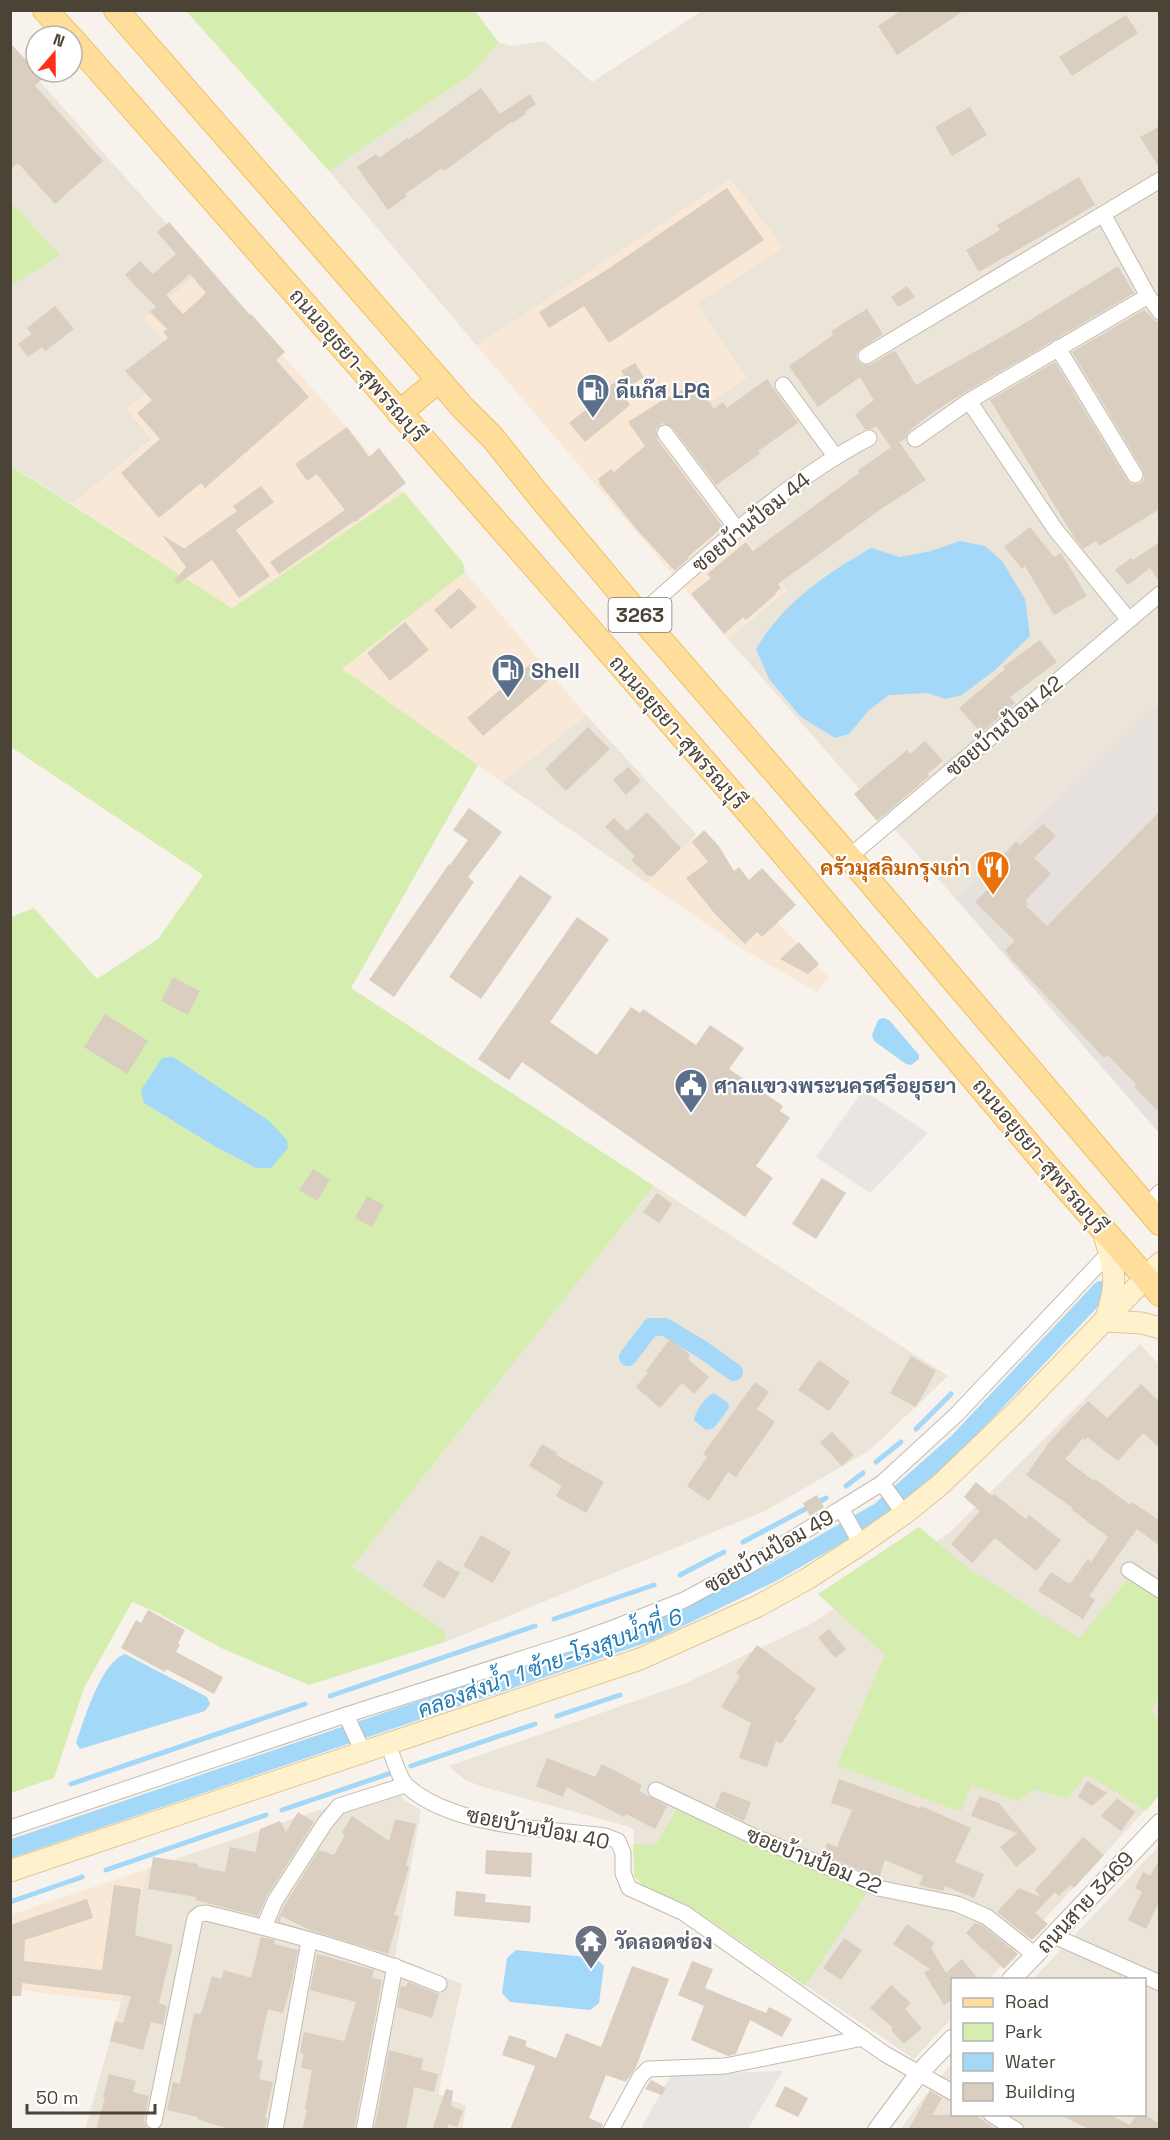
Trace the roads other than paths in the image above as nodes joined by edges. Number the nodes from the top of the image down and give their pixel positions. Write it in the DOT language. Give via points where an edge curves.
graph roads {
  1 [pos="45,10"];
  2 [pos="116,10"];
  3 [pos="58,24"];
  4 [pos="84,52"];
  5 [pos="1160,180"];
  6 [pos="1103,214"];
  7 [pos="1148,296"];
  8 [pos="1160,312"];
  9 [pos="1058,348"];
  10 [pos="866,356"];
  11 [pos="439,380"];
  12 [pos="783,385"];
  13 [pos="969,401"];
  14 [pos="399,413"];
  15 [pos="665,433"];
  16 [pos="869,438"];
  17 [pos="915,439"];
  18 [pos="835,456"];
  19 [pos="1134,475"];
  20 [pos="737,530"];
  21 [pos="1160,594"];
  22 [pos="639,615"];
  23 [pos="1129,620"];
  24 [pos="849,857"];
  25 [pos="1155,1208"];
  26 [pos="1106,1241"];
  27 [pos="1155,1278"];
  28 [pos="1105,1322"];
  29 [pos="1160,1328"];
  30 [pos="885,1487"];
  31 [pos="900,1509"];
  32 [pos="843,1512"];
  33 [pos="857,1537"];
  34 [pos="1129,1570"];
  35 [pos="1160,1590"];
  36 [pos="354,1733"];
  37 [pos="388,1744"];
  38 [pos="405,1785"];
  39 [pos="656,1790"];
  40 [pos="1160,1823"];
  41 [pos="10,1828"];
  42 [pos="10,1871"];
  43 [pos="264,1927"];
  44 [pos="1054,1936"];
  45 [pos="309,1941"];
  46 [pos="1035,1955"];
  47 [pos="395,1966"];
  48 [pos="1013,1978"];
  49 [pos="1160,1983"];
  50 [pos="439,1984"];
  51 [pos="863,2038"];
  52 [pos="951,2040"];
  53 [pos="920,2072"];
  54 [pos="951,2091"];
  55 [pos="993,2116"];
  56 [pos="154,2121"];
  57 [pos="275,2130"];
  58 [pos="364,2130"];
  59 [pos="611,2130"];
  60 [pos="878,2130"];
  61 [pos="1016,2130"];
  1 -- 3 [label="main road, ถนนอยุธยา-สุพรรณบุรี / 3263"];
  2 -- 11 [label="main road, 3263"];
  4 -- 14 [label="main road, ถนนอยุธยา-สุพรรณบุรี / 3263"];
  5 -- 6 [label="street"];
  6 -- 7 [label="street"];
  6 -- 10 [label="street"];
  7 -- 8 [label="street"];
  7 -- 9 [label="street"];
  9 -- 13 [label="street"];
  9 -- 19 [label="street"];
  11 -- 14 [label="main road"];
  11 -- 22 [label="main road, 3263" via="493,438"];
  12 -- 18 [label="street"];
  13 -- 17 [label="street"];
  13 -- 23 [label="street" via="1055,529"];
  14 -- 26 [label="main road, ถนนอยุธยา-สุพรรณบุรี / 3263" via="750,814"];
  15 -- 20 [label="street"];
  16 -- 18 [label="street, ซอยบ้านป้อม 44"];
  18 -- 20 [label="street, ซอยบ้านป้อม 44"];
  20 -- 22 [label="street, ซอยบ้านป้อม 44"];
  21 -- 23 [label="street, ซอยบ้านป้อม 42"];
  22 -- 24 [label="main road, 3263"];
  23 -- 24 [label="street, ซอยบ้านป้อม 42"];
  24 -- 25 [label="main road, 3263"];
  26 -- 27 [label="main road, ถนนอยุธยา-สุพรรณบุรี / 3263"];
  26 -- 28 [label="main road" via="1114,1273 1114,1294"];
  26 -- 30 [label="street, ซอยบ้านป้อม 49" via="956,1414"];
  27 -- 28 [label="main road"];
  28 -- 29 [label="main road" via="1142,1323"];
  28 -- 31 [label="main road" via="977,1451"];
  30 -- 31 [label="street"];
  30 -- 32 [label="street, ซอยบ้านป้อม 49"];
  31 -- 33 [label="main road"];
  32 -- 33 [label="street"];
  32 -- 36 [label="street, ซอยบ้านป้อม 49" via="684,1600"];
  33 -- 37 [label="main road" via="807,1579 758,1606 640,1659"];
  34 -- 35 [label="street"];
  36 -- 37 [label="main road"];
  36 -- 41 [label="street, ซอยบ้านป้อม 49"];
  36 -- 42 [label="main road"];
  37 -- 38 [label="street"];
  38 -- 43 [label="street" via="339,1806 275,1901"];
  38 -- 51 [label="street, ซอยบ้านป้อม 40" via="442,1808 488,1822 605,1836 618,1841 628,1888 684,1913"];
  39 -- 46 [label="street, ซอยบ้านป้อม 22" via="757,1838 878,1888 957,1904 987,1917"];
  40 -- 44 [label="street, ถนนสาย 3469"];
  43 -- 45 [label="street"];
  43 -- 56 [label="street" via="206,1913 195,1918"];
  44 -- 46 [label="street, ถนนสาย 3469"];
  44 -- 49 [label="street"];
  45 -- 47 [label="street"];
  45 -- 57 [label="street"];
  46 -- 48 [label="street, ถนนสาย 3469"];
  47 -- 50 [label="street"];
  47 -- 58 [label="street"];
  51 -- 53 [label="street, ซอยบ้านป้อม 40"];
  51 -- 59 [label="street" via="725,2066 648,2069"];
  52 -- 53 [label="street"];
  53 -- 54 [label="street, ซอยบ้านป้อม 40"];
  53 -- 60 [label="street"];
  55 -- 61 [label="street"];
}
